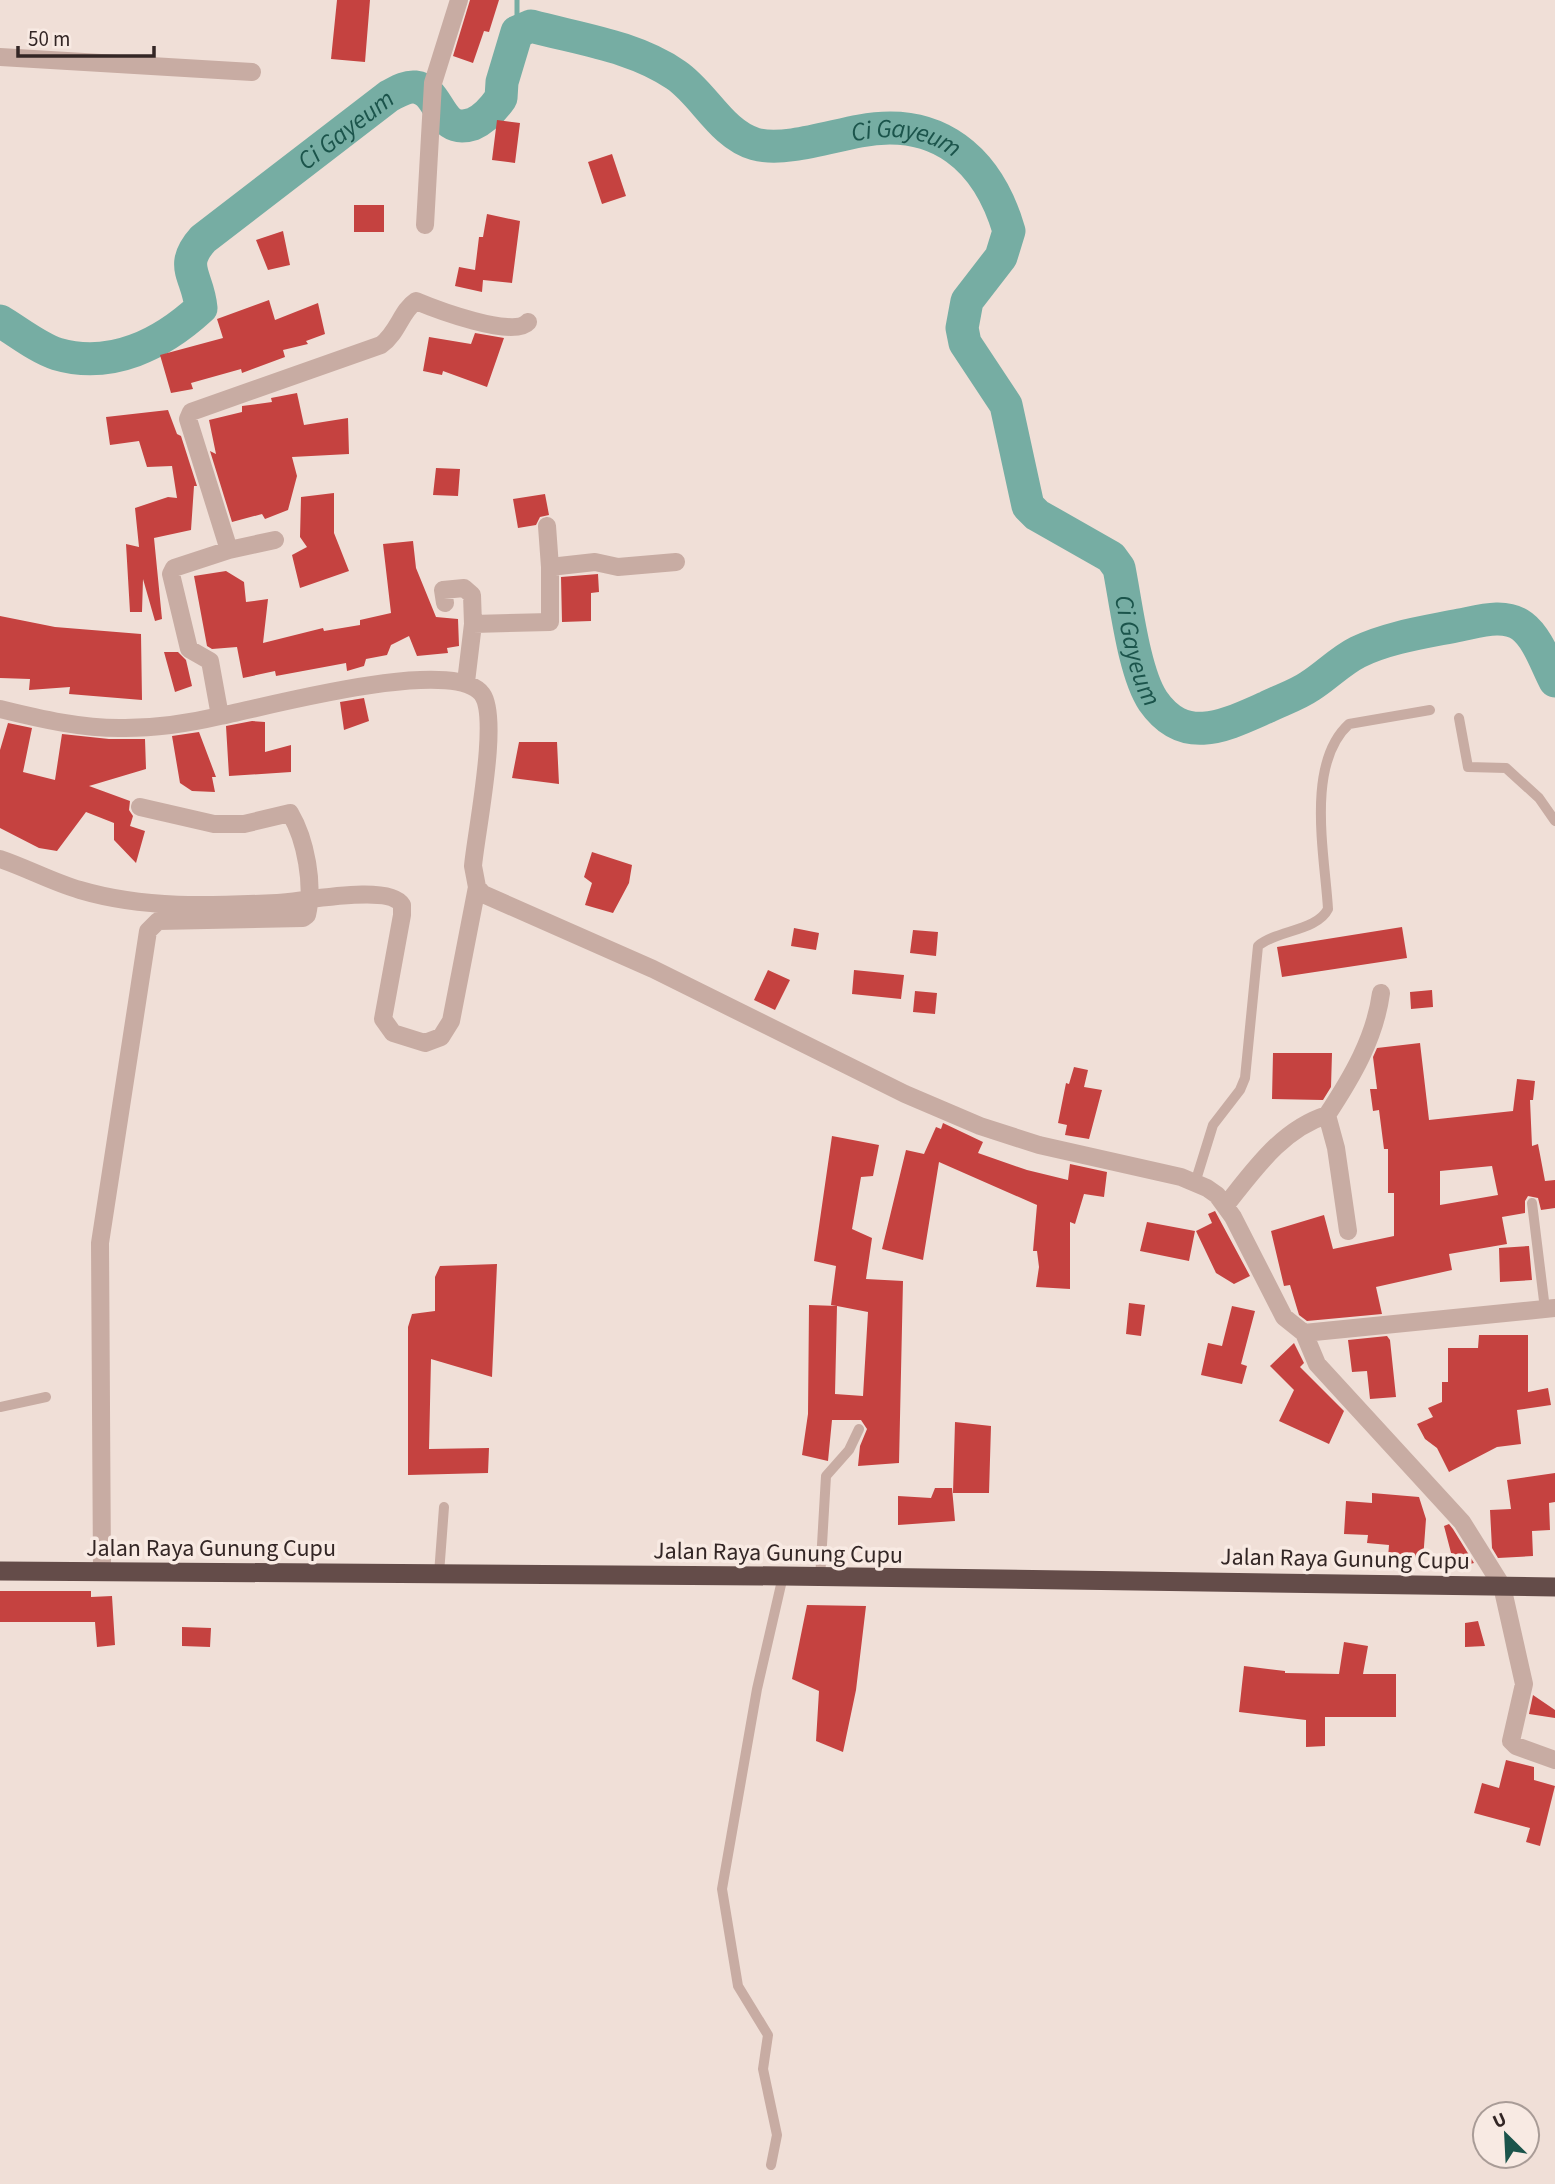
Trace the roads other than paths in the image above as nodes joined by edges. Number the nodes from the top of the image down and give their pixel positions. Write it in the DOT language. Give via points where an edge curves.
graph roads {
  1 [pos="459,0"];
  2 [pos="0,57"];
  3 [pos="252,72"];
  4 [pos="425,225"];
  5 [pos="528,322"];
  6 [pos="547,526"];
  7 [pos="275,540"];
  8 [pos="229,550"];
  9 [pos="676,562"];
  10 [pos="550,567"];
  11 [pos="445,603"];
  12 [pos="473,624"];
  13 [pos="466,682"];
  14 [pos="0,709"];
  15 [pos="1430,710"];
  16 [pos="220,716"];
  17 [pos="1459,718"];
  18 [pos="140,807"];
  19 [pos="1555,821"];
  20 [pos="0,859"];
  21 [pos="477,887"];
  22 [pos="309,905"];
  23 [pos="1381,993"];
  24 [pos="1327,1115"];
  25 [pos="1195,1183"];
  26 [pos="1532,1203"];
  27 [pos="1226,1205"];
  28 [pos="1348,1231"];
  29 [pos="1550,1309"];
  30 [pos="1304,1333"];
  31 [pos="46,1397"];
  32 [pos="0,1407"];
  33 [pos="859,1429"];
  34 [pos="444,1507"];
  35 [pos="0,1571"];
  36 [pos="102,1571"];
  37 [pos="439,1574"];
  38 [pos="783,1576"];
  39 [pos="820,1579"];
  40 [pos="1502,1586"];
  41 [pos="1555,1587"];
  42 [pos="1555,1760"];
  43 [pos="771,2165"];
  1 -- 4 [label="street" via="433,83"];
  2 -- 3 [label="street"];
  5 -- 8 [label="street" via="516,328 416,301 382,345 191,412 188,419"];
  6 -- 10 [label="street"];
  7 -- 8 [label="street"];
  8 -- 16 [label="street" via="174,568 171,574 189,649 210,661"];
  9 -- 10 [label="street"];
  10 -- 12 [label="street" via="550,622"];
  11 -- 12 [label="street" via="443,590 468,589"];
  12 -- 13 [label="street"];
  13 -- 16 [label="street" via="416,680 349,688"];
  13 -- 21 [label="street" via="484,696 490,722 472,866"];
  14 -- 16 [label="street" via="95,727 125,728"];
  15 -- 25 [label="lane" via="1349,724 1334,743 1323,777 1321,813 1328,909 1320,920 1268,937 1258,946 1245,1078 1209,1133"];
  17 -- 19 [label="lane" via="1468,766 1506,768 1539,798"];
  18 -- 22 [label="street" via="214,824 244,824 290,813 306,862"];
  20 -- 22 [label="street" via="81,891 152,904"];
  21 -- 22 [label="street" via="451,1021 441,1037 425,1043 393,1033 383,1019 402,915 399,900 377,894"];
  21 -- 25 [label="street" via="491,899 653,969 949,1113 1039,1145"];
  22 -- 36 [label="street" via="299,919 158,921 148,931 100,1243"];
  23 -- 24 [label="street" via="1378,1019 1365,1049"];
  24 -- 27 [label="street" via="1293,1131"];
  24 -- 28 [label="street"];
  25 -- 27 [label="street"];
  26 -- 29 [label="lane"];
  27 -- 30 [label="street" via="1284,1317"];
  29 -- 30 [label="street"];
  30 -- 40 [label="street" via="1317,1364 1462,1522"];
  31 -- 32 [label="lane"];
  33 -- 39 [label="lane" via="849,1450 826,1476"];
  34 -- 37 [label="lane"];
  35 -- 36 [label="highway, Jalan Raya Gunung Cupu"];
  36 -- 37 [label="highway, Jalan Raya Gunung Cupu"];
  37 -- 38 [label="highway, Jalan Raya Gunung Cupu"];
  38 -- 39 [label="highway, Jalan Raya Gunung Cupu"];
  38 -- 43 [label="lane" via="757,1689 722,1889 738,1986 768,2035 763,2069 777,2135"];
  39 -- 40 [label="highway, Jalan Raya Gunung Cupu"];
  40 -- 41 [label="highway, Jalan Raya Gunung Cupu"];
  40 -- 42 [label="street" via="1524,1684 1511,1741"];
}
